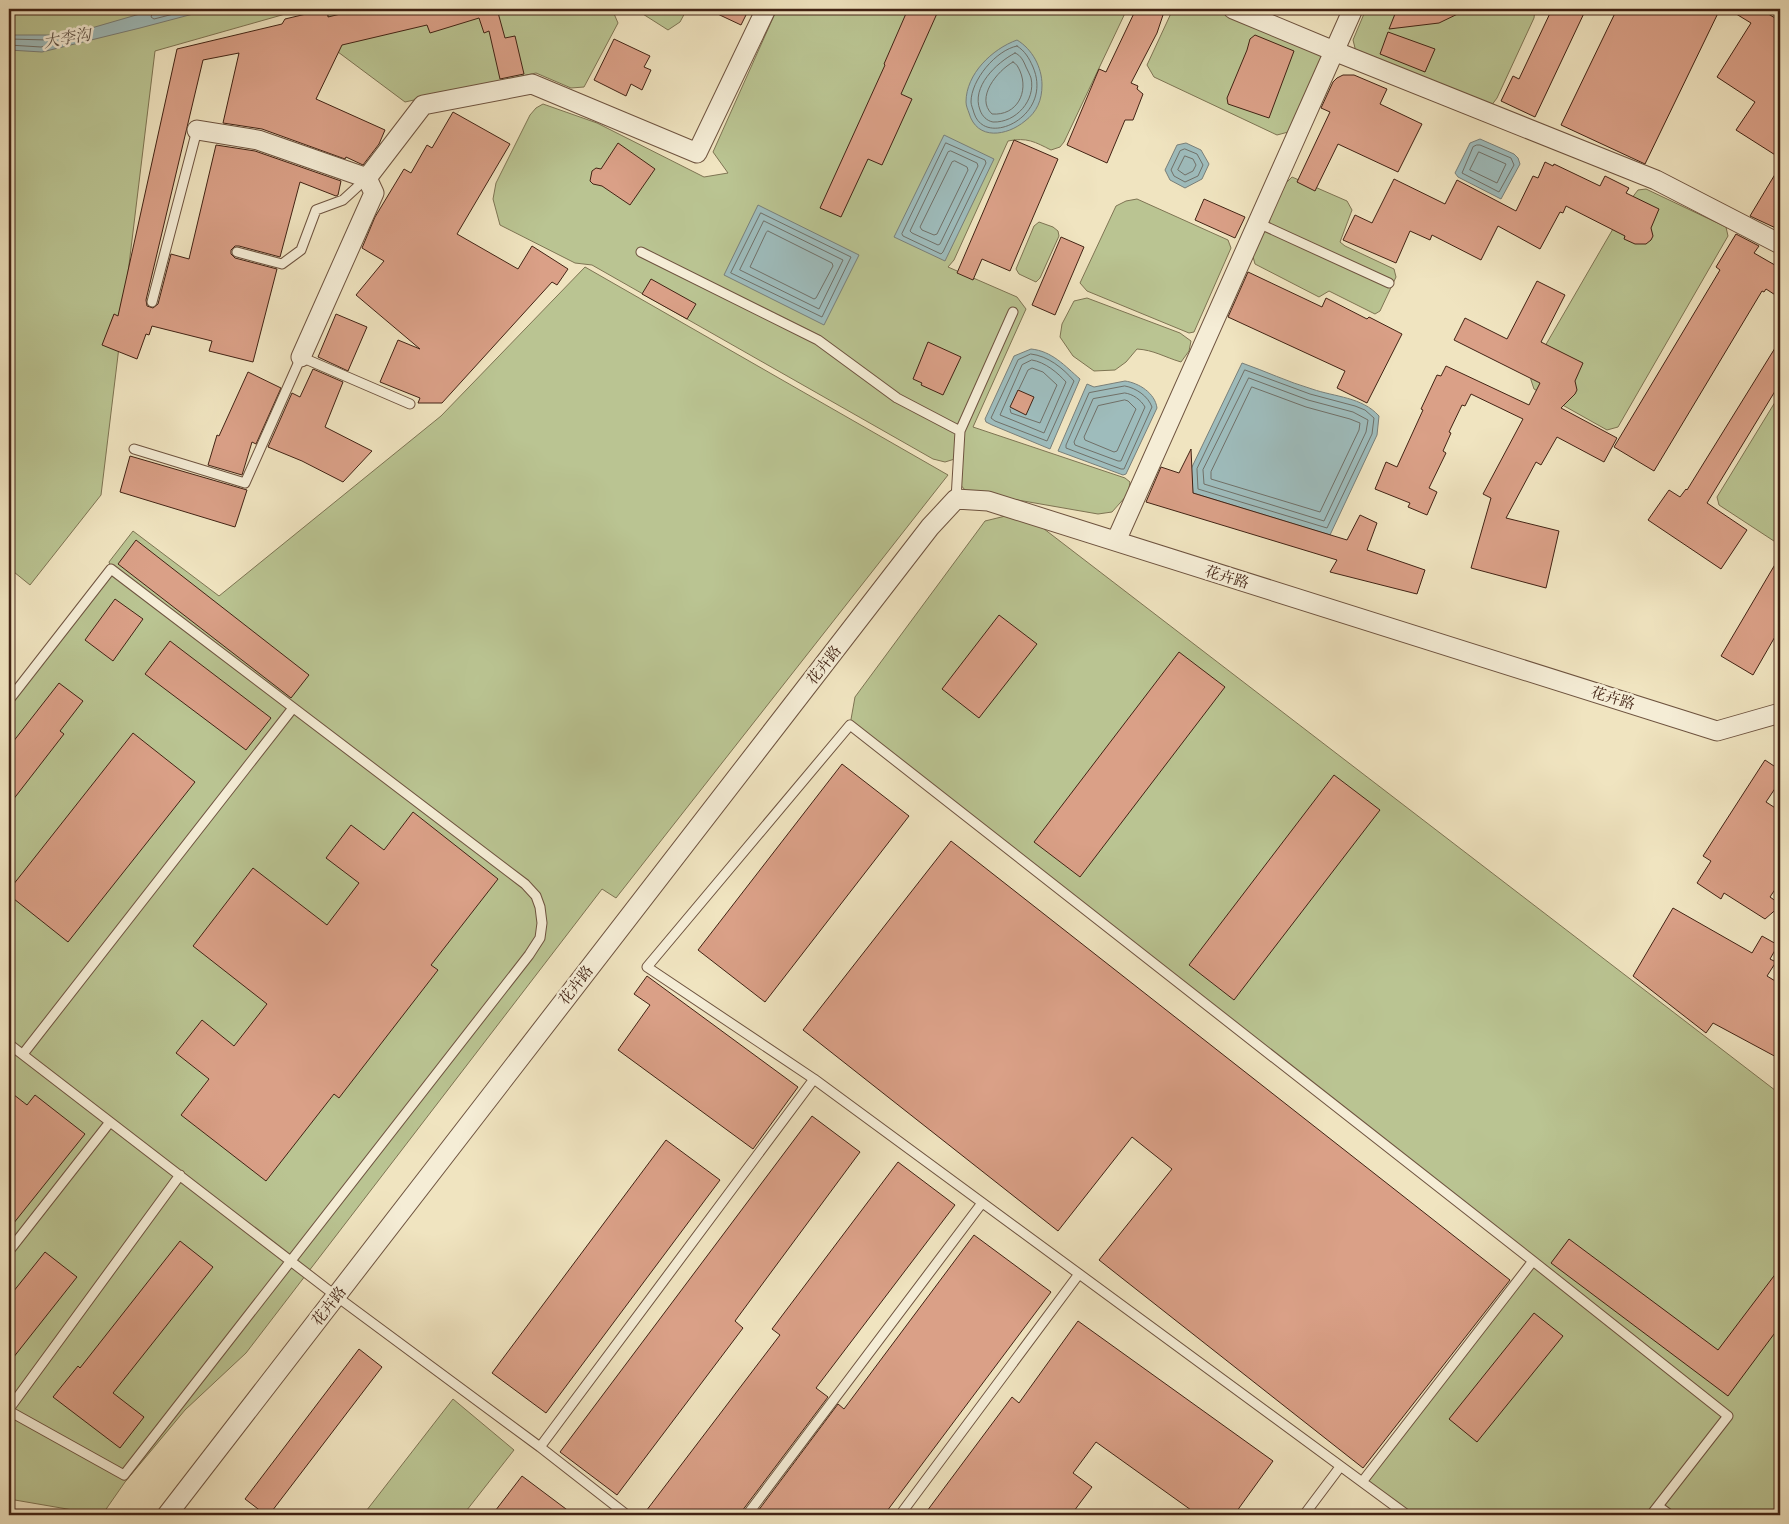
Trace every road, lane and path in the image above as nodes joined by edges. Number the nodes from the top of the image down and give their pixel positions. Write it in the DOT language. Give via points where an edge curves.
graph roads {
  1 [pos="766,9"];
  2 [pos="1234,9"];
  3 [pos="1353,9"];
  4 [pos="1334,51"];
  5 [pos="197,130"];
  6 [pos="367,178"];
  7 [pos="1258,223"];
  8 [pos="1780,244"];
  9 [pos="237,252"];
  10 [pos="641,252"];
  11 [pos="1390,283"];
  12 [pos="152,302"];
  13 [pos="1013,312"];
  14 [pos="301,357"];
  15 [pos="410,404"];
  16 [pos="960,431"];
  17 [pos="134,449"];
  18 [pos="956,499"];
  19 [pos="1116,542"];
  20 [pos="9,700"];
  21 [pos="293,708"];
  22 [pos="1780,713"];
  23 [pos="9,1044"];
  24 [pos="23,1054"];
  25 [pos="814,1079"];
  26 [pos="110,1122"];
  27 [pos="180,1175"];
  28 [pos="982,1203"];
  29 [pos="9,1252"];
  30 [pos="291,1260"];
  31 [pos="1532,1261"];
  32 [pos="1079,1274"];
  33 [pos="336,1296"];
  34 [pos="9,1410"];
  35 [pos="540,1447"];
  36 [pos="1340,1467"];
  37 [pos="1362,1482"];
  38 [pos="1658,1506"];
  39 [pos="167,1515"];
  40 [pos="627,1515"];
  41 [pos="747,1515"];
  42 [pos="900,1515"];
  43 [pos="1304,1515"];
  44 [pos="1407,1515"];
  45 [pos="1651,1515"];
  46 [pos="1670,1515"];
  1 -- 6 [label="street" via="697,153 532,84 423,105"];
  2 -- 4 [label="street"];
  3 -- 4 [label="street"];
  4 -- 7 [label="street"];
  4 -- 8 [label="street" via="1656,180"];
  5 -- 6 [label="street" via="258,140"];
  5 -- 12 [label="lane"];
  6 -- 9 [label="lane" via="343,200 316,210 301,250 282,264"];
  6 -- 14 [label="street" via="374,193"];
  7 -- 11 [label="lane"];
  7 -- 19 [label="street"];
  10 -- 16 [label="lane" via="818,340 897,398"];
  13 -- 16 [label="lane"];
  14 -- 15 [label="lane"];
  14 -- 17 [label="lane" via="245,483"];
  16 -- 18 [label="lane"];
  18 -- 19 [label="street, 花卉路" via="988,501"];
  18 -- 33 [label="street, 花卉路" via="930,527"];
  19 -- 22 [label="street, 花卉路" via="1717,731"];
  20 -- 21 [label="lane" via="111,569"];
  21 -- 24 [label="lane"];
  21 -- 30 [label="lane" via="525,884 536,896 542,922 540,938 529,955"];
  23 -- 24 [label="lane"];
  24 -- 26 [label="lane"];
  25 -- 28 [label="lane"];
  25 -- 31 [label="lane" via="647,967 850,725"];
  25 -- 35 [label="lane"];
  26 -- 27 [label="lane"];
  26 -- 29 [label="lane"];
  27 -- 30 [label="lane"];
  27 -- 34 [label="lane"];
  28 -- 32 [label="lane"];
  28 -- 41 [label="lane"];
  30 -- 33 [label="lane"];
  30 -- 34 [label="lane" via="124,1475"];
  31 -- 37 [label="lane"];
  31 -- 38 [label="lane" via="1728,1416"];
  32 -- 36 [label="lane"];
  32 -- 42 [label="lane"];
  33 -- 35 [label="lane"];
  33 -- 39 [label="street, 花卉路"];
  35 -- 40 [label="lane"];
  36 -- 37 [label="lane"];
  36 -- 43 [label="lane"];
  37 -- 44 [label="lane"];
  38 -- 45 [label="lane"];
  38 -- 46 [label="lane"];
}
